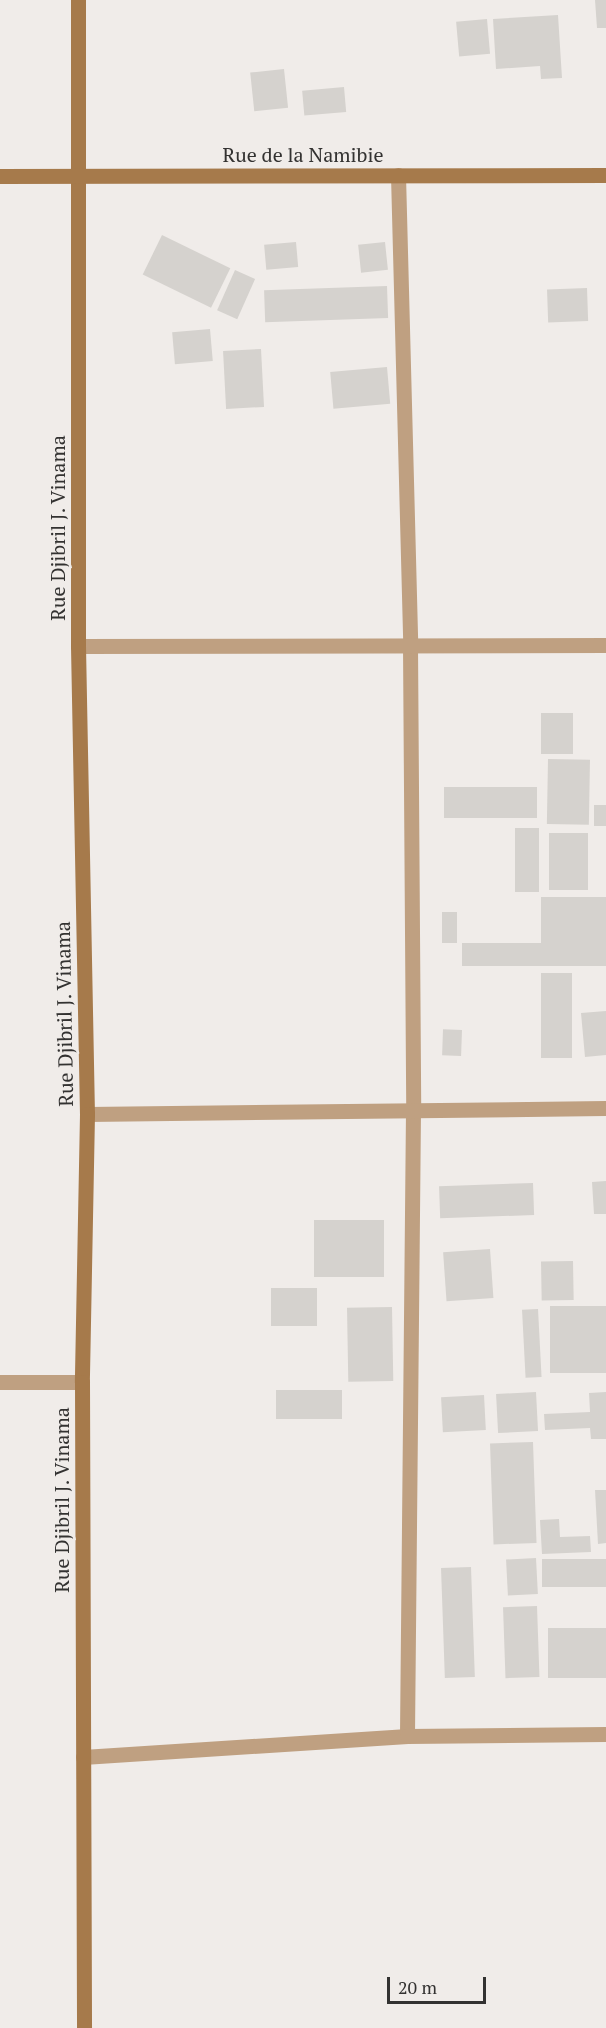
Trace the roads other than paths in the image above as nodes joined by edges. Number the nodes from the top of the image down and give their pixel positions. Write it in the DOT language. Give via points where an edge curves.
graph roads {
  1 [pos="78,0"];
  2 [pos="398,175"];
  3 [pos="606,175"];
  4 [pos="0,176"];
  5 [pos="79,176"];
  6 [pos="410,645"];
  7 [pos="606,645"];
  8 [pos="78,646"];
  9 [pos="606,1108"];
  10 [pos="413,1110"];
  11 [pos="87,1114"];
  12 [pos="0,1382"];
  13 [pos="82,1382"];
  14 [pos="606,1734"];
  15 [pos="407,1736"];
  16 [pos="83,1757"];
  17 [pos="84,2028"];
  1 -- 5 [label="street, Rue Djibril J. Vinama"];
  2 -- 3 [label="street, Rue de la Namibie"];
  2 -- 5 [label="street, Rue de la Namibie"];
  2 -- 6 [label="street"];
  4 -- 5 [label="street, Rue de la Namibie"];
  5 -- 8 [label="street, Rue Djibril J. Vinama"];
  6 -- 7 [label="street"];
  6 -- 8 [label="street"];
  6 -- 10 [label="street"];
  8 -- 11 [label="street, Rue Djibril J. Vinama"];
  9 -- 10 [label="street"];
  10 -- 11 [label="street"];
  10 -- 15 [label="street"];
  11 -- 13 [label="street, Rue Djibril J. Vinama"];
  12 -- 13 [label="street"];
  13 -- 16 [label="street, Rue Djibril J. Vinama"];
  14 -- 15 [label="street"];
  15 -- 16 [label="street"];
  16 -- 17 [label="street, Rue Djibril J. Vinama"];
}
